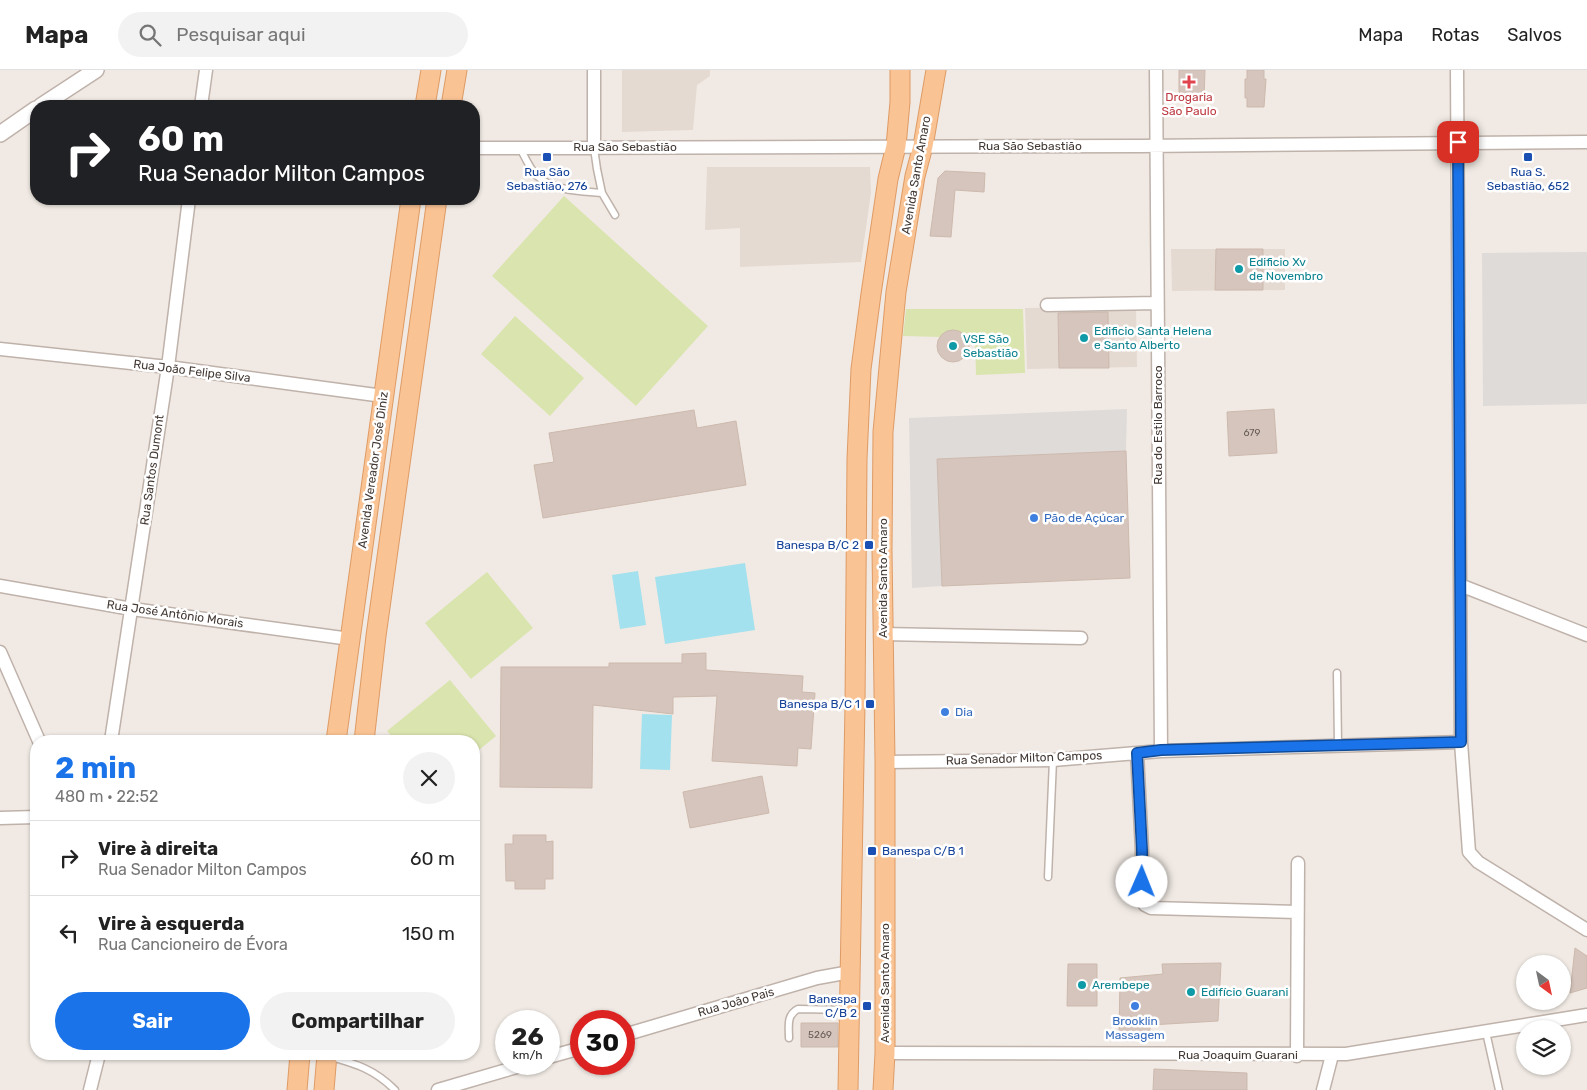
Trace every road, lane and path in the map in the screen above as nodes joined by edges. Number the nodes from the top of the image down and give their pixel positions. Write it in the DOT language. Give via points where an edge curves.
graph roads {
  1 [pos="96,70"];
  2 [pos="206,70"];
  3 [pos="431,70"];
  4 [pos="457,70"];
  5 [pos="594,70"];
  6 [pos="900,70"];
  7 [pos="936,70"];
  8 [pos="1156,70"];
  9 [pos="1457,70"];
  10 [pos="52,100"];
  11 [pos="202,100"];
  12 [pos="426,100"];
  13 [pos="452,100"];
  14 [pos="30,115"];
  15 [pos="0,134"];
  16 [pos="1458,142"];
  17 [pos="1587,142"];
  18 [pos="896,146"];
  19 [pos="923,146"];
  20 [pos="1156,146"];
  21 [pos="480,148"];
  22 [pos="520,148"];
  23 [pos="594,148"];
  24 [pos="602,193"];
  25 [pos="188,205"];
  26 [pos="410,205"];
  27 [pos="436,205"];
  28 [pos="615,214"];
  29 [pos="1157,303"];
  30 [pos="1047,305"];
  31 [pos="0,349"];
  32 [pos="168,367"];
  33 [pos="383,396"];
  34 [pos="1460,585"];
  35 [pos="0,586"];
  36 [pos="132,608"];
  37 [pos="1586,631"];
  38 [pos="883,634"];
  39 [pos="1081,638"];
  40 [pos="350,639"];
  41 [pos="0,652"];
  42 [pos="1338,673"];
  43 [pos="35,735"];
  44 [pos="112,735"];
  45 [pos="337,735"];
  46 [pos="365,735"];
  47 [pos="1461,742"];
  48 [pos="1338,746"];
  49 [pos="1161,750"];
  50 [pos="1137,753"];
  51 [pos="1053,760"];
  52 [pos="885,762"];
  53 [pos="30,817"];
  54 [pos="0,818"];
  55 [pos="1298,863"];
  56 [pos="1048,877"];
  57 [pos="1297,912"];
  58 [pos="1587,930"];
  59 [pos="850,972"];
  60 [pos="849,1010"];
  61 [pos="1587,1015"];
  62 [pos="635,1032"];
  63 [pos="1486,1032"];
  64 [pos="789,1038"];
  65 [pos="885,1053"];
  66 [pos="1332,1055"];
  67 [pos="1297,1056"];
  68 [pos="98,1060"];
  69 [pos="300,1060"];
  70 [pos="326,1060"];
  71 [pos="345,1060"];
  72 [pos="495,1073"];
  73 [pos="90,1090"];
  74 [pos="297,1090"];
  75 [pos="324,1090"];
  76 [pos="395,1090"];
  77 [pos="438,1090"];
  78 [pos="848,1090"];
  79 [pos="883,1090"];
  80 [pos="1323,1090"];
  81 [pos="1499,1090"];
  1 -- 10 [label="street"];
  2 -- 11 [label="street"];
  3 -- 12 [label="main road"];
  4 -- 13 [label="main road"];
  5 -- 23 [label="street"];
  6 -- 18 [label="main road, Avenida Santo Amaro"];
  7 -- 19 [label="main road, Avenida Santo Amaro"];
  8 -- 20 [label="street, Rua do Estilo Barroco"];
  9 -- 16 [label="street"];
  14 -- 15 [label="street"];
  16 -- 17 [label="street, Rua São Sebastião"];
  16 -- 20 [label="street, Rua São Sebastião"];
  16 -- 34 [label="street"];
  18 -- 19 [label="street, Rua São Sebastião"];
  18 -- 23 [label="street, Rua São Sebastião"];
  18 -- 59 [label="main road, Avenida Santo Amaro" via="888,179 861,369"];
  19 -- 20 [label="street, Rua São Sebastião"];
  19 -- 38 [label="main road, Avenida Santo Amaro" via="896,292 883,432"];
  20 -- 29 [label="street, Rua do Estilo Barroco"];
  21 -- 22 [label="street, Rua São Sebastião"];
  22 -- 23 [label="street, Rua São Sebastião"];
  22 -- 24 [label="lane" via="537,176 553,185"];
  23 -- 24 [label="lane"];
  24 -- 28 [label="lane"];
  25 -- 32 [label="street, Rua Santos Dumont"];
  26 -- 33 [label="main road, Avenida Vereador José Diniz"];
  27 -- 46 [label="main road, Avenida Vereador José Diniz"];
  29 -- 30 [label="street"];
  29 -- 49 [label="street, Rua do Estilo Barroco"];
  31 -- 32 [label="street, Rua João Felipe Silva"];
  32 -- 33 [label="street, Rua João Felipe Silva"];
  32 -- 36 [label="street, Rua Santos Dumont"];
  33 -- 40 [label="main road, Avenida Vereador José Diniz"];
  34 -- 37 [label="street"];
  34 -- 47 [label="street"];
  35 -- 36 [label="street, Rua José Antônio Morais"];
  36 -- 40 [label="street, Rua José Antônio Morais"];
  36 -- 44 [label="street, Rua Santos Dumont"];
  38 -- 39 [label="street"];
  38 -- 52 [label="main road, Avenida Santo Amaro"];
  40 -- 45 [label="main road, Avenida Vereador José Diniz"];
  41 -- 43 [label="street"];
  42 -- 48 [label="lane"];
  47 -- 48 [label="street, Rua Senador Milton Campos"];
  47 -- 58 [label="street" via="1469,852 1478,862"];
  48 -- 49 [label="street, Rua Senador Milton Campos"];
  49 -- 50 [label="street, Rua Senador Milton Campos"];
  50 -- 51 [label="street, Rua Senador Milton Campos"];
  50 -- 57 [label="street" via="1141,899 1145,905"];
  51 -- 52 [label="street, Rua Senador Milton Campos"];
  51 -- 56 [label="lane"];
  52 -- 65 [label="main road, Avenida Santo Amaro"];
  53 -- 54 [label="street"];
  55 -- 57 [label="street"];
  57 -- 67 [label="street"];
  59 -- 60 [label="main road, Avenida Santo Amaro"];
  59 -- 62 [label="street, Rua João Pais" via="817,978"];
  60 -- 64 [label="lane" via="798,1009 789,1017"];
  60 -- 78 [label="main road, Avenida Santo Amaro"];
  61 -- 63 [label="street, Rua Joaquim Guarani"];
  63 -- 66 [label="street, Rua Joaquim Guarani"];
  63 -- 81 [label="lane"];
  65 -- 67 [label="street, Rua Joaquim Guarani"];
  65 -- 79 [label="main road, Avenida Santo Amaro"];
  66 -- 67 [label="street, Rua Joaquim Guarani"];
  66 -- 80 [label="street"];
  68 -- 73 [label="street"];
  69 -- 74 [label="main road"];
  70 -- 75 [label="main road"];
  71 -- 76 [label="lane" via="363,1066"];
  72 -- 77 [label="street"];
}
